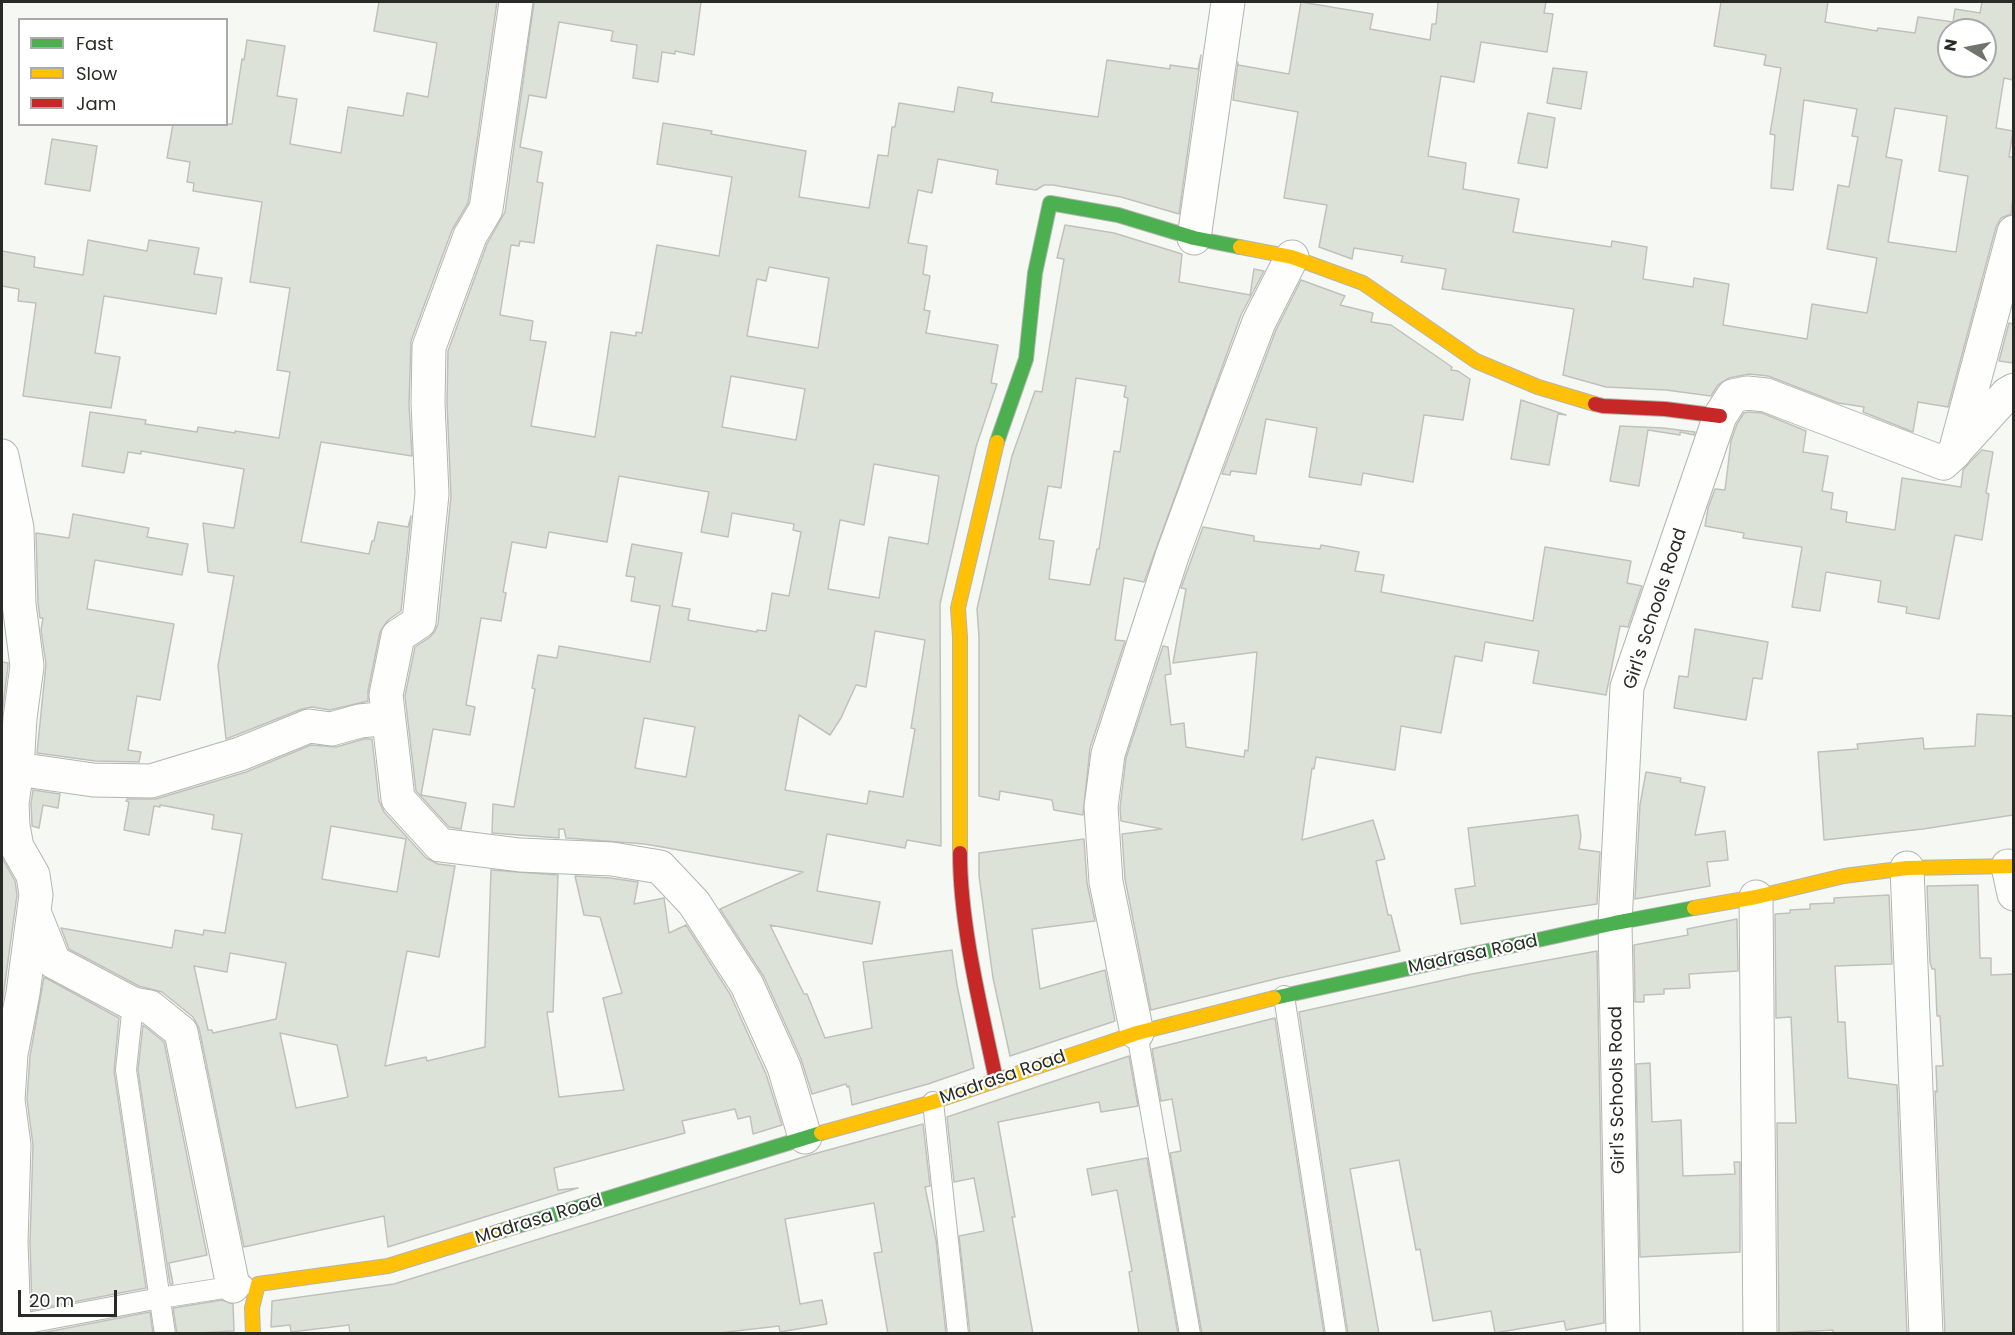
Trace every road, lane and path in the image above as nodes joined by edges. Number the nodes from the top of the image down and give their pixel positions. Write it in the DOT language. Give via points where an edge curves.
graph roads {
  1 [pos="516,2"];
  2 [pos="1228,2"];
  3 [pos="2013,232"];
  4 [pos="1194,238"];
  5 [pos="1292,256"];
  6 [pos="2013,390"];
  7 [pos="1720,416"];
  8 [pos="1954,452"];
  9 [pos="2,456"];
  10 [pos="388,718"];
  11 [pos="17,769"];
  12 [pos="7,815"];
  13 [pos="1907,868"];
  14 [pos="2012,875"];
  15 [pos="1756,897"];
  16 [pos="34,911"];
  17 [pos="1615,923"];
  18 [pos="1284,996"];
  19 [pos="133,1004"];
  20 [pos="1137,1034"];
  21 [pos="996,1080"];
  22 [pos="933,1102"];
  23 [pos="805,1137"];
  24 [pos="245,1285"];
  25 [pos="160,1298"];
  26 [pos="8,1327"];
  27 [pos="165,1334"];
  28 [pos="253,1334"];
  29 [pos="958,1334"];
  30 [pos="1190,1334"];
  31 [pos="1336,1334"];
  32 [pos="1623,1334"];
  33 [pos="1760,1334"];
  34 [pos="1926,1334"];
  1 -- 10 [label="street" via="486,209 470,236 429,347 432,494 419,622 398,636 386,695"];
  2 -- 4 [label="street"];
  3 -- 8 [label="street"];
  4 -- 5 [label="street"];
  4 -- 21 [label="street" via="1118,215 1050,203 1035,273 1026,359 994,451 958,608 960,877 975,981"];
  5 -- 7 [label="street" via="1364,283 1476,361 1538,387 1603,406"];
  5 -- 20 [label="street" via="1260,322 1226,409 1172,556 1108,754 1101,807 1106,882"];
  6 -- 8 [label="street"];
  7 -- 8 [label="street, Girl's Schools Road" via="1733,396 1766,395 1933,461 1943,463"];
  7 -- 17 [label="street, Girl's Schools Road" via="1627,687"];
  9 -- 11 [label="street" via="16,528 19,604 27,666"];
  10 -- 11 [label="street" via="331,729 309,726 240,754 151,781 93,780"];
  10 -- 23 [label="street" via="398,799 440,845 520,855 612,859 660,867 694,903 747,985 784,1067"];
  11 -- 12 [label="street"];
  12 -- 16 [label="street" via="17,847 33,875"];
  13 -- 14 [label="street, Madrasa Road"];
  13 -- 15 [label="street, Madrasa Road" via="1844,876"];
  13 -- 34 [label="street"];
  15 -- 17 [label="street, Madrasa Road"];
  15 -- 33 [label="street"];
  16 -- 19 [label="street" via="54,962"];
  16 -- 26 [label="street" via="11,1054 8,1100 14,1145"];
  17 -- 18 [label="street, Madrasa Road"];
  17 -- 32 [label="street, Girl's Schools Road"];
  18 -- 20 [label="street, Madrasa Road"];
  18 -- 31 [label="lane"];
  19 -- 24 [label="street" via="150,1007 181,1032"];
  19 -- 25 [label="lane" via="126,1070"];
  20 -- 21 [label="street, Madrasa Road"];
  20 -- 30 [label="lane"];
  21 -- 22 [label="street, Madrasa Road"];
  22 -- 23 [label="street, Madrasa Road"];
  22 -- 29 [label="lane"];
  23 -- 24 [label="street, Madrasa Road" via="388,1266"];
  24 -- 25 [label="lane, Madrasa Road"];
  24 -- 28 [label="street" via="251,1300"];
  25 -- 26 [label="lane, Madrasa Road"];
  25 -- 27 [label="lane"];
}
